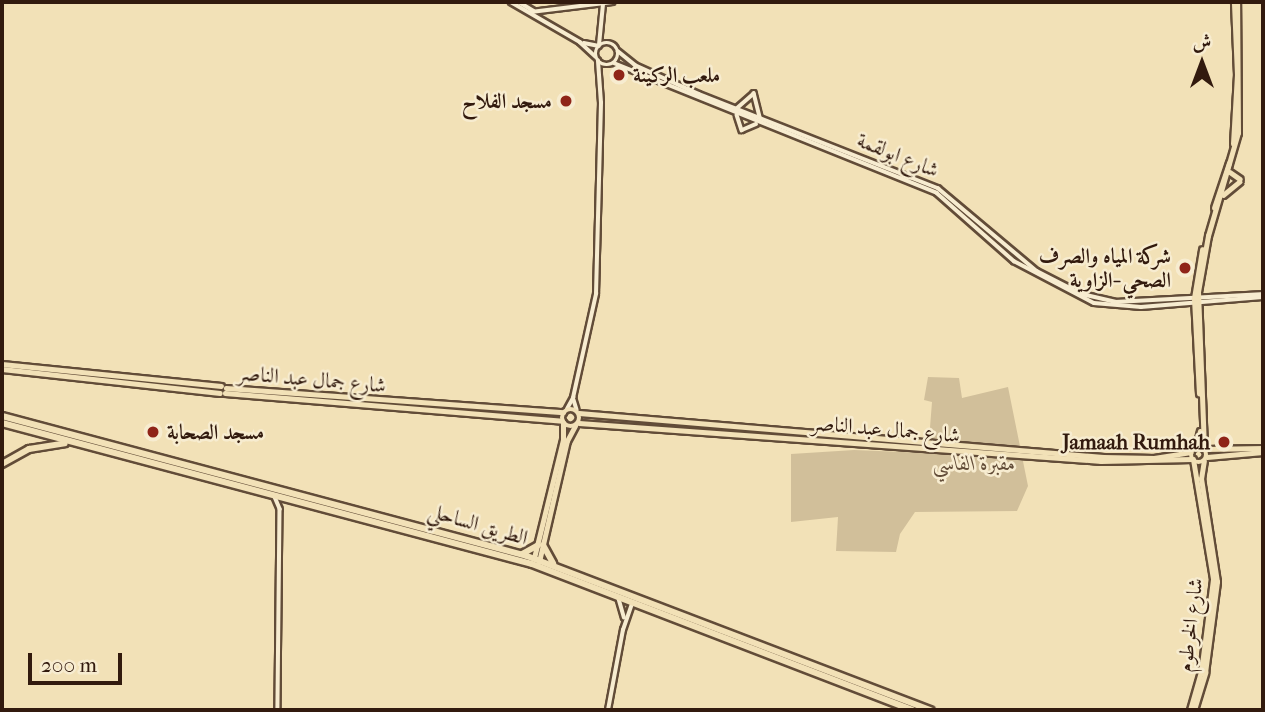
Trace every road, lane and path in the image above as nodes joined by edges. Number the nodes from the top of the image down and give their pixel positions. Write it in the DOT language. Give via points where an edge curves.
graph roads {
  1 [pos="511,2"];
  2 [pos="519,2"];
  3 [pos="604,2"];
  4 [pos="612,2"];
  5 [pos="1235,2"];
  6 [pos="534,11"];
  7 [pos="529,12"];
  8 [pos="602,27"];
  9 [pos="580,42"];
  10 [pos="611,44"];
  11 [pos="599,46"];
  12 [pos="618,51"];
  13 [pos="596,59"];
  14 [pos="613,64"];
  15 [pos="601,83"];
  16 [pos="736,112"];
  17 [pos="759,121"];
  18 [pos="1230,170"];
  19 [pos="1221,198"];
  20 [pos="1263,296"];
  21 [pos="1196,301"];
  22 [pos="2,363"];
  23 [pos="2,369"];
  24 [pos="223,390"];
  25 [pos="573,398"];
  26 [pos="565,410"];
  27 [pos="578,412"];
  28 [pos="2,416"];
  29 [pos="563,422"];
  30 [pos="2,423"];
  31 [pos="577,425"];
  32 [pos="80,443"];
  33 [pos="1196,447"];
  34 [pos="1205,449"];
  35 [pos="1263,450"];
  36 [pos="1191,452"];
  37 [pos="1193,459"];
  38 [pos="1206,459"];
  39 [pos="2,464"];
  40 [pos="271,494"];
  41 [pos="294,500"];
  42 [pos="280,509"];
  43 [pos="540,545"];
  44 [pos="521,554"];
  45 [pos="536,562"];
  46 [pos="555,565"];
  47 [pos="614,593"];
  48 [pos="639,602"];
  49 [pos="704,624"];
  50 [pos="623,630"];
  51 [pos="278,710"];
  52 [pos="608,710"];
  53 [pos="912,710"];
  54 [pos="931,710"];
  55 [pos="1192,710"];
  1 -- 7 [label="street"];
  2 -- 6 [label="street"];
  3 -- 4 [label="street"];
  3 -- 6 [label="street"];
  3 -- 8 [label="street"];
  5 -- 18 [label="main road" via="1240,115"];
  5 -- 21 [label="main road" via="1233,144 1205,236"];
  6 -- 7 [label="street"];
  7 -- 9 [label="street"];
  8 -- 10 [label="street, شارع ابولقمة"];
  8 -- 11 [label="street"];
  9 -- 11 [label="street"];
  9 -- 13 [label="street"];
  10 -- 11 [label="street"];
  10 -- 12 [label="street, شارع ابولقمة"];
  11 -- 13 [label="street"];
  12 -- 14 [label="street"];
  12 -- 16 [label="street, شارع ابولقمة" via="635,65"];
  13 -- 14 [label="street, شارع ابولقمة"];
  13 -- 15 [label="street"];
  14 -- 15 [label="street"];
  14 -- 16 [label="street, شارع ابولقمة"];
  15 -- 25 [label="street" via="597,282"];
  16 -- 17 [label="street, شارع ابولقمة"];
  16 -- 17 [label="street" via="742,130"];
  16 -- 17 [label="street" via="754,93"];
  17 -- 21 [label="street, شارع ابولقمة" via="938,188 1027,264 1082,294 1117,302"];
  18 -- 19 [label="main road"];
  18 -- 19 [label="main road" via="1239,181"];
  19 -- 21 [label="main road" via="1208,236"];
  20 -- 21 [label="street, شارع ابولقمة"];
  21 -- 33 [label="main road" via="1200,421"];
  21 -- 34 [label="main road, شارع الخرطوم"];
  22 -- 24 [label="main road, شارع جمال عبد الناصر"];
  23 -- 24 [label="main road, شارع جمال عبد الناصر"];
  24 -- 26 [label="main road, شارع جمال عبد الناصر"];
  24 -- 29 [label="main road, شارع جمال عبد الناصر"];
  25 -- 26 [label="street"];
  25 -- 27 [label="street"];
  26 -- 27 [label="main road, شارع جمال عبد الناصر"];
  26 -- 29 [label="main road"];
  27 -- 31 [label="main road"];
  27 -- 36 [label="main road, شارع جمال عبد الناصر" via="1103,457 1154,458"];
  28 -- 44 [label="highway, الطريق الساحلي"];
  29 -- 31 [label="main road, شارع جمال عبد الناصر"];
  29 -- 43 [label="main road"];
  30 -- 32 [label="highway, الطريق الساحلي"];
  31 -- 37 [label="main road, شارع جمال عبد الناصر" via="1101,461"];
  31 -- 43 [label="main road" via="567,441"];
  32 -- 39 [label="highway" via="43,445"];
  32 -- 40 [label="highway, الطريق الساحلي"];
  33 -- 34 [label="main road"];
  33 -- 36 [label="main road"];
  34 -- 35 [label="main road"];
  34 -- 38 [label="main road, شارع الخرطوم"];
  35 -- 38 [label="main road"];
  36 -- 37 [label="main road, شارع الخرطوم"];
  37 -- 38 [label="main road, شارع جمال عبد الناصر"];
  37 -- 55 [label="main road, شارع الخرطوم" via="1213,579"];
  38 -- 55 [label="main road, شارع الخرطوم" via="1201,479 1217,582 1205,673"];
  40 -- 41 [label="highway, الطريق الساحلي"];
  40 -- 42 [label="street"];
  41 -- 42 [label="street"];
  41 -- 45 [label="highway, الطريق الساحلي"];
  42 -- 51 [label="street"];
  43 -- 44 [label="highway"];
  43 -- 45 [label="main road"];
  43 -- 46 [label="highway"];
  44 -- 45 [label="highway, الطريق الساحلي"];
  45 -- 46 [label="highway, الطريق الساحلي"];
  45 -- 47 [label="highway, الطريق الساحلي"];
  46 -- 49 [label="highway, الطريق الساحلي"];
  47 -- 48 [label="highway, الطريق الساحلي"];
  47 -- 50 [label="street" via="625,606"];
  48 -- 49 [label="highway, الطريق الساحلي"];
  48 -- 50 [label="street" via="628,608"];
  49 -- 53 [label="highway, الطريق الساحلي"];
  49 -- 54 [label="highway, الطريق الساحلي"];
  50 -- 52 [label="street"];
}
